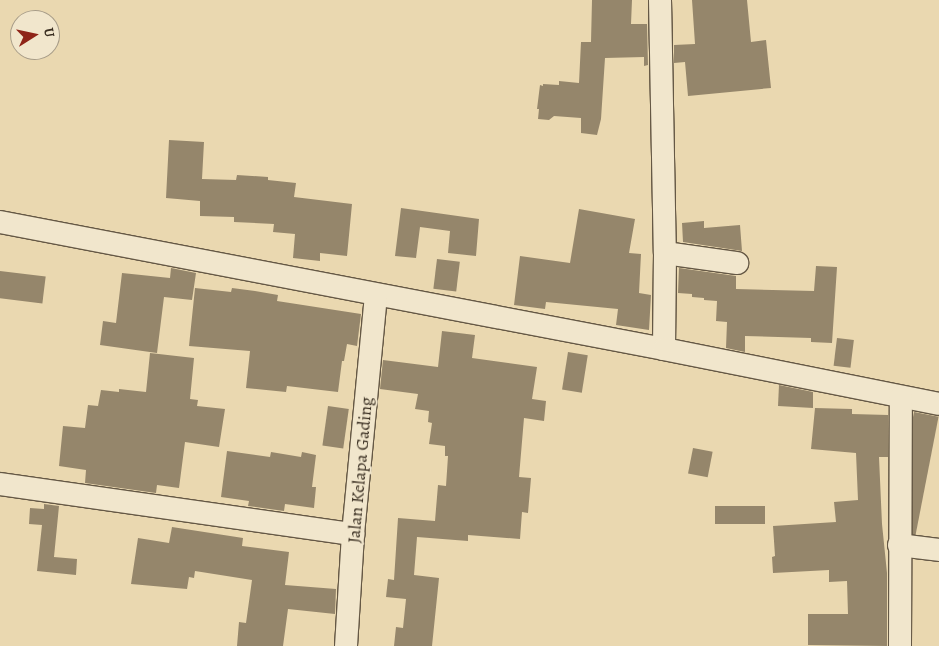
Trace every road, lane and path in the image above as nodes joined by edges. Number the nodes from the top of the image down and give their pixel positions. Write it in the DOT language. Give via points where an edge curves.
graph roads {
  1 [pos="660,0"];
  2 [pos="0,222"];
  3 [pos="665,253"];
  4 [pos="737,263"];
  5 [pos="376,295"];
  6 [pos="664,349"];
  7 [pos="901,397"];
  8 [pos="939,404"];
  9 [pos="0,484"];
  10 [pos="354,534"];
  11 [pos="899,545"];
  12 [pos="939,550"];
  13 [pos="346,646"];
  14 [pos="900,646"];
  1 -- 3 [label="street"];
  2 -- 5 [label="street"];
  3 -- 4 [label="street"];
  3 -- 6 [label="street"];
  5 -- 6 [label="street"];
  5 -- 10 [label="street, Jalan Kelapa Gading"];
  6 -- 7 [label="street"];
  7 -- 8 [label="street"];
  7 -- 11 [label="street"];
  9 -- 10 [label="street"];
  10 -- 13 [label="street, Jalan Kelapa Gading"];
  11 -- 12 [label="street"];
  11 -- 14 [label="street"];
}
